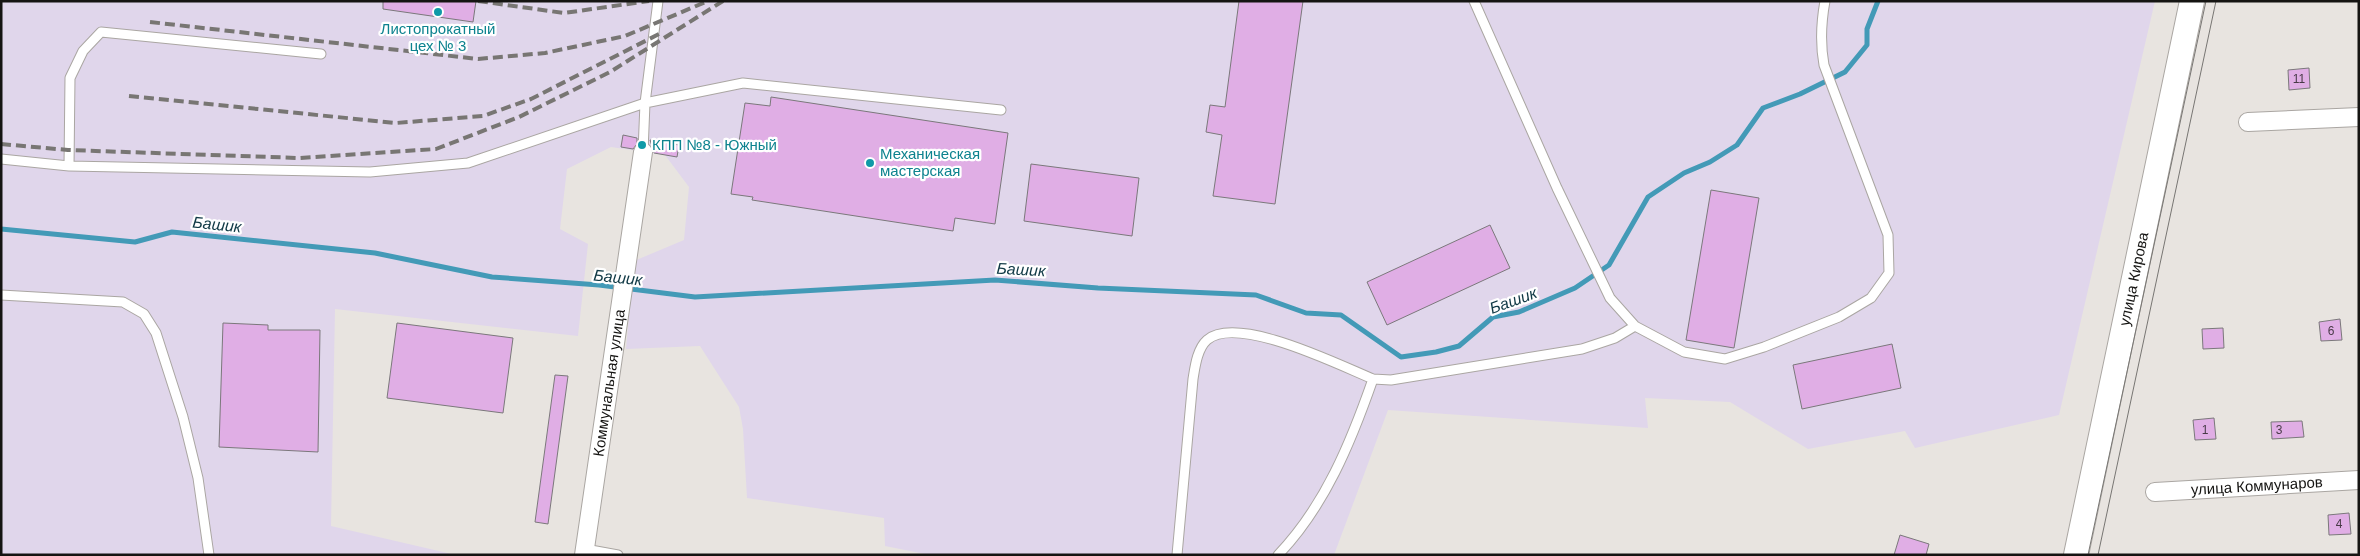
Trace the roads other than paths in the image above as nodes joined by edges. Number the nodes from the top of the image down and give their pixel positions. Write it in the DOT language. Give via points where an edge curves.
graph roads {
  1 [pos="658,1"];
  2 [pos="1474,1"];
  3 [pos="1825,1"];
  4 [pos="2192,1"];
  5 [pos="321,54"];
  6 [pos="645,103"];
  7 [pos="1001,110"];
  8 [pos="2359,117"];
  9 [pos="2248,122"];
  10 [pos="642,152"];
  11 [pos="1,159"];
  12 [pos="69,166"];
  13 [pos="1,295"];
  14 [pos="1635,326"];
  15 [pos="1373,379"];
  16 [pos="2359,480"];
  17 [pos="2155,492"];
  18 [pos="584,552"];
  19 [pos="209,555"];
  20 [pos="618,555"];
  21 [pos="1177,555"];
  22 [pos="1278,555"];
  23 [pos="2076,555"];
  1 -- 6 [label="lane"];
  2 -- 14 [label="lane" via="1610,298"];
  3 -- 14 [label="lane" via="1821,20 1824,65 1888,236 1889,273 1871,298 1840,317 1724,359 1684,352"];
  4 -- 23 [label="main road, улица Кирова"];
  5 -- 12 [label="lane" via="101,32 83,51 70,78"];
  6 -- 7 [label="lane" via="743,83"];
  6 -- 10 [label="lane"];
  6 -- 12 [label="lane" via="468,163 370,172"];
  8 -- 9 [label="street"];
  10 -- 18 [label="street, Коммунальная улица"];
  11 -- 12 [label="lane"];
  13 -- 19 [label="lane" via="122,302 144,314 156,334 183,417 198,478"];
  14 -- 15 [label="lane" via="1615,338 1582,349 1391,380"];
  15 -- 21 [label="lane" via="1267,337 1224,332 1207,340 1198,354 1193,379"];
  15 -- 22 [label="lane" via="1357,424 1322,499"];
  16 -- 17 [label="street, улица Коммунаров"];
  18 -- 20 [label="lane"];
}
